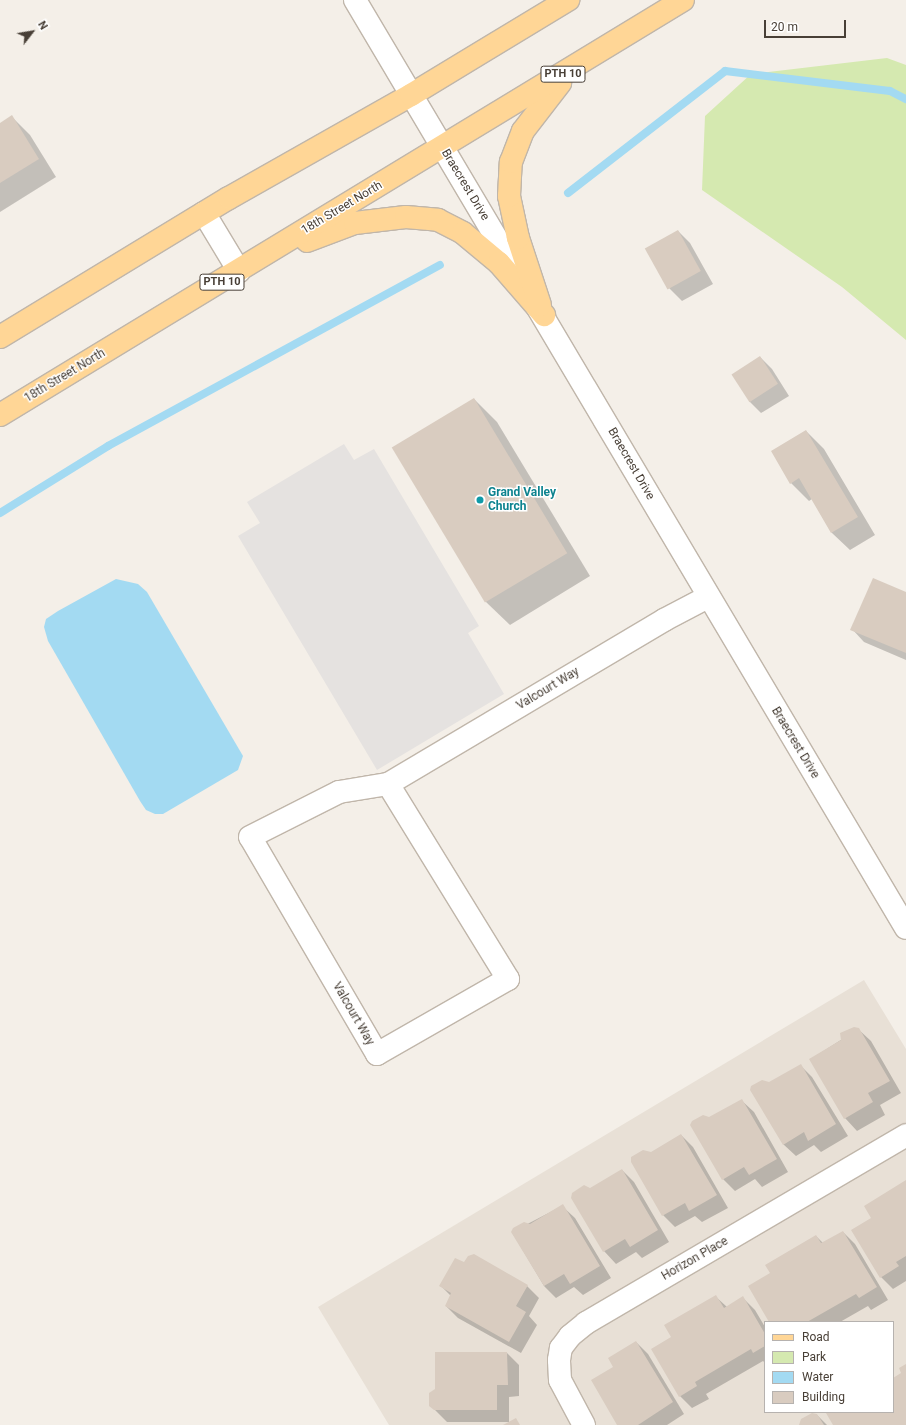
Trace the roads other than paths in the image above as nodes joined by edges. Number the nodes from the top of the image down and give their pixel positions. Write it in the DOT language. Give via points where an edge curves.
graph roads {
  1 [pos="355,0"];
  2 [pos="568,0"];
  3 [pos="683,0"];
  4 [pos="573,67"];
  5 [pos="411,95"];
  6 [pos="443,147"];
  7 [pos="204,213"];
  8 [pos="258,260"];
  9 [pos="238,271"];
  10 [pos="544,315"];
  11 [pos="0,337"];
  12 [pos="0,415"];
  13 [pos="708,598"];
  14 [pos="388,784"];
  15 [pos="906,928"];
  16 [pos="906,1135"];
  17 [pos="584,1425"];
  1 -- 5 [label="street, Braecrest Drive"];
  2 -- 5 [label="main road"];
  3 -- 4 [label="main road, 18th Street North / PTH 10"];
  4 -- 6 [label="main road, 18th Street North / PTH 10"];
  4 -- 10 [label="main road" via="523,131 511,162 510,196 518,238"];
  5 -- 6 [label="street, Braecrest Drive"];
  5 -- 7 [label="main road"];
  6 -- 8 [label="main road, 18th Street North / PTH 10"];
  6 -- 10 [label="street, Braecrest Drive"];
  7 -- 9 [label="street"];
  7 -- 11 [label="main road"];
  8 -- 9 [label="main road, 18th Street North / PTH 10"];
  8 -- 10 [label="main road" via="355,223 406,217 438,220 463,233 499,263"];
  9 -- 12 [label="main road, 18th Street North / PTH 10"];
  10 -- 13 [label="street, Braecrest Drive"];
  13 -- 14 [label="street, Valcourt Way" via="664,620"];
  13 -- 15 [label="street, Braecrest Drive"];
  14 -- 14 [label="street, Valcourt Way" via="508,979 377,1054 250,837 339,792"];
  16 -- 17 [label="street, Horizon Place" via="586,1323 570,1336 561,1348 560,1380"];
}
